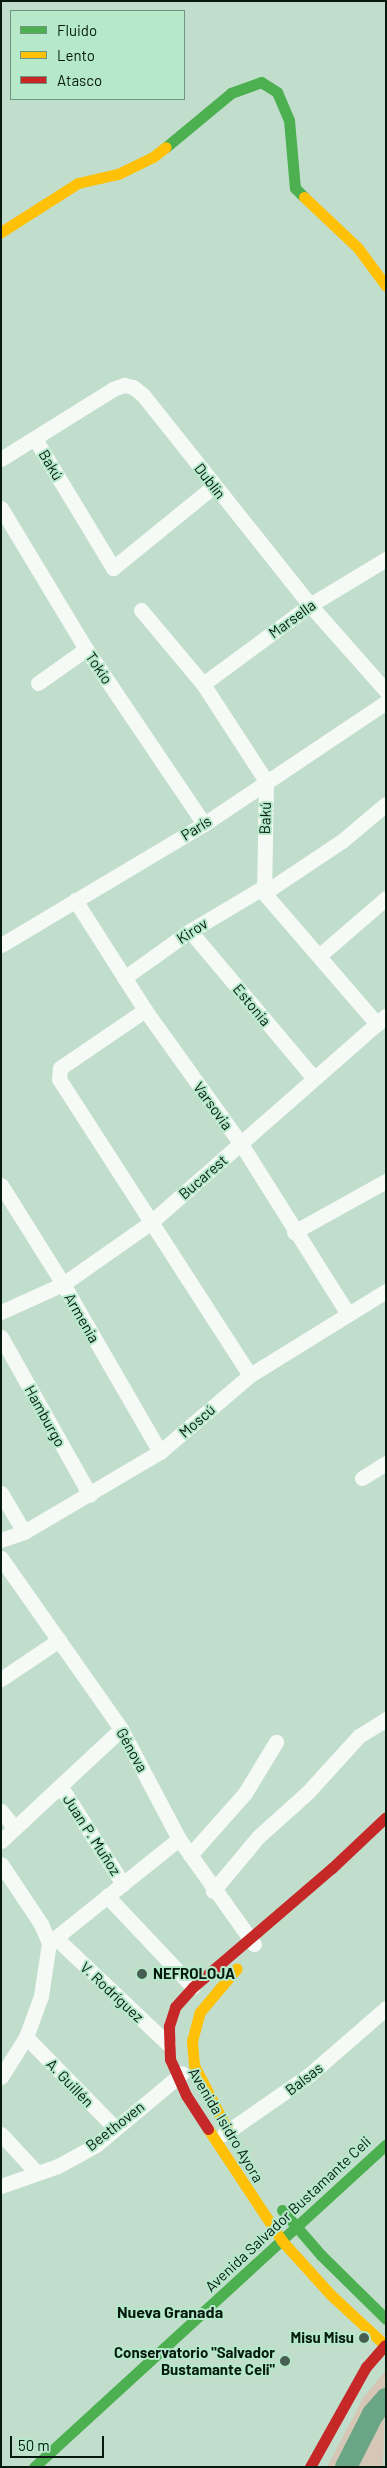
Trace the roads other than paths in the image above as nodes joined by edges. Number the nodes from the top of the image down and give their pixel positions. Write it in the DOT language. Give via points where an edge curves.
graph roads {
  1 [pos="1,232"];
  2 [pos="386,286"];
  3 [pos="35,439"];
  4 [pos="1,459"];
  5 [pos="214,486"];
  6 [pos="1,508"];
  7 [pos="386,559"];
  8 [pos="310,605"];
  9 [pos="141,610"];
  10 [pos="86,649"];
  11 [pos="38,683"];
  12 [pos="203,684"];
  13 [pos="386,691"];
  14 [pos="386,702"];
  15 [pos="266,781"];
  16 [pos="386,804"];
  17 [pos="204,824"];
  18 [pos="263,891"];
  19 [pos="386,898"];
  20 [pos="75,900"];
  21 [pos="190,931"];
  22 [pos="1,945"];
  23 [pos="320,955"];
  24 [pos="124,978"];
  25 [pos="145,1010"];
  26 [pos="382,1020"];
  27 [pos="314,1078"];
  28 [pos="241,1144"];
  29 [pos="386,1181"];
  30 [pos="1,1185"];
  31 [pos="150,1223"];
  32 [pos="294,1232"];
  33 [pos="63,1284"];
  34 [pos="386,1291"];
  35 [pos="1,1312"];
  36 [pos="348,1314"];
  37 [pos="1,1337"];
  38 [pos="250,1375"];
  39 [pos="160,1452"];
  40 [pos="386,1463"];
  41 [pos="362,1478"];
  42 [pos="1,1493"];
  43 [pos="90,1494"];
  44 [pos="24,1532"];
  45 [pos="1,1540"];
  46 [pos="1,1558"];
  47 [pos="59,1640"];
  48 [pos="1,1679"];
  49 [pos="386,1719"];
  50 [pos="121,1729"];
  51 [pos="276,1742"];
  52 [pos="61,1787"];
  53 [pos="1,1811"];
  54 [pos="386,1818"];
  55 [pos="15,1828"];
  56 [pos="179,1839"];
  57 [pos="1,1840"];
  58 [pos="190,1855"];
  59 [pos="1,1864"];
  60 [pos="123,1884"];
  61 [pos="213,1891"];
  62 [pos="107,1896"];
  63 [pos="53,1941"];
  64 [pos="253,1943"];
  65 [pos="193,1987"];
  66 [pos="386,2008"];
  67 [pos="26,2037"];
  68 [pos="168,2044"];
  69 [pos="1,2055"];
  70 [pos="194,2065"];
  71 [pos="2,2076"];
  72 [pos="178,2076"];
  73 [pos="115,2128"];
  74 [pos="1,2134"];
  75 [pos="231,2136"];
  76 [pos="215,2140"];
  77 [pos="386,2144"];
  78 [pos="37,2173"];
  79 [pos="1,2186"];
  80 [pos="273,2198"];
  81 [pos="296,2228"];
  82 [pos="282,2241"];
  83 [pos="386,2319"];
  84 [pos="385,2346"];
  85 [pos="34,2467"];
  86 [pos="310,2467"];
  1 -- 2 [label="main road" via="78,183 118,174 153,157 231,94 260,82 276,92 289,120 295,188 358,248"];
  3 -- 4 [label="street, Dublín"];
  3 -- 5 [label="street, Dublín" via="113,389 124,385 133,387 143,395"];
  3 -- 5 [label="street, Bakú" via="113,568"];
  5 -- 8 [label="street, Dublín"];
  6 -- 10 [label="street, Tokio"];
  7 -- 8 [label="street, Marsella"];
  8 -- 12 [label="street, Marsella"];
  8 -- 13 [label="street, Dublín"];
  9 -- 12 [label="street, Bakú"];
  10 -- 11 [label="street"];
  10 -- 17 [label="street, Tokio"];
  12 -- 15 [label="street, Bakú"];
  14 -- 15 [label="street, París"];
  15 -- 17 [label="street, París"];
  15 -- 18 [label="street, Bakú"];
  16 -- 18 [label="street, Kirov" via="342,841"];
  17 -- 20 [label="street, París"];
  18 -- 21 [label="street, Kirov"];
  18 -- 23 [label="street"];
  19 -- 23 [label="street"];
  20 -- 22 [label="street, París"];
  20 -- 24 [label="street, Varsovia"];
  21 -- 24 [label="street, Kirov"];
  21 -- 27 [label="street, Estonia"];
  23 -- 26 [label="street"];
  24 -- 25 [label="street, Varsovia"];
  25 -- 28 [label="street, Varsovia"];
  25 -- 31 [label="street" via="60,1068 58,1073"];
  26 -- 27 [label="street, Bucarest"];
  27 -- 28 [label="street, Bucarest"];
  28 -- 31 [label="street, Bucarest"];
  28 -- 32 [label="street, Varsovia"];
  29 -- 32 [label="street"];
  30 -- 33 [label="street, Armenia"];
  31 -- 33 [label="street, Bucarest"];
  31 -- 38 [label="street"];
  32 -- 36 [label="street, Varsovia"];
  33 -- 35 [label="street, Bucarest"];
  33 -- 39 [label="street, Armenia"];
  34 -- 36 [label="street, Moscú"];
  36 -- 38 [label="street, Moscú"];
  37 -- 43 [label="street, Hamburgo"];
  38 -- 39 [label="street, Moscú"];
  39 -- 43 [label="street, Moscú"];
  40 -- 41 [label="street"];
  42 -- 44 [label="street"];
  43 -- 44 [label="street, Moscú"];
  44 -- 45 [label="street, Moscú"];
  46 -- 47 [label="street, Génova"];
  47 -- 48 [label="street"];
  47 -- 50 [label="street, Génova"];
  49 -- 61 [label="street" via="359,1736 308,1792 258,1836"];
  50 -- 52 [label="street"];
  50 -- 56 [label="street, Génova"];
  51 -- 58 [label="street" via="245,1793"];
  52 -- 55 [label="street"];
  52 -- 60 [label="street, Juan P. Muñoz"];
  53 -- 55 [label="street"];
  54 -- 64 [label="main road, Avenida Isidro Ayora"];
  55 -- 57 [label="street"];
  56 -- 58 [label="street, Génova"];
  56 -- 60 [label="street"];
  58 -- 61 [label="street, Génova"];
  59 -- 63 [label="street"];
  60 -- 62 [label="street"];
  61 -- 64 [label="street, Génova"];
  62 -- 63 [label="street"];
  62 -- 65 [label="street"];
  63 -- 67 [label="street" via="41,1996"];
  63 -- 68 [label="street, V. Rodríguez"];
  64 -- 65 [label="main road, Avenida Isidro Ayora"];
  64 -- 70 [label="main road, Avenida Isidro Ayora" via="196,2020 192,2041"];
  65 -- 68 [label="main road, Avenida Isidro Ayora" via="176,2007 168,2026"];
  66 -- 75 [label="street, Balsas" via="309,2075"];
  67 -- 71 [label="street"];
  67 -- 73 [label="street, A. Guillén"];
  68 -- 72 [label="main road, Avenida Isidro Ayora"];
  69 -- 71 [label="street"];
  70 -- 72 [label="street, Beethoven"];
  70 -- 75 [label="main road, Avenida Isidro Ayora"];
  72 -- 73 [label="street, Beethoven"];
  72 -- 76 [label="main road, Avenida Isidro Ayora"];
  73 -- 78 [label="street, Beethoven" via="96,2145 58,2166"];
  74 -- 78 [label="street"];
  75 -- 76 [label="street, Balsas"];
  76 -- 82 [label="main road, Avenida Isidro Ayora"];
  77 -- 81 [label="main road, Avenida Salvador Bustamante Celi"];
  78 -- 79 [label="street, Beethoven"];
  80 -- 81 [label="main road, Avenida Isidro Ayora"];
  81 -- 82 [label="main road, Avenida Salvador Bustamante Celi"];
  81 -- 83 [label="main road, Avenida Isidro Ayora"];
  82 -- 84 [label="main road, Avenida Isidro Ayora" via="331,2295"];
  82 -- 85 [label="main road, Avenida Salvador Bustamante Celi"];
  84 -- 86 [label="main road" via="366,2367"];
}
